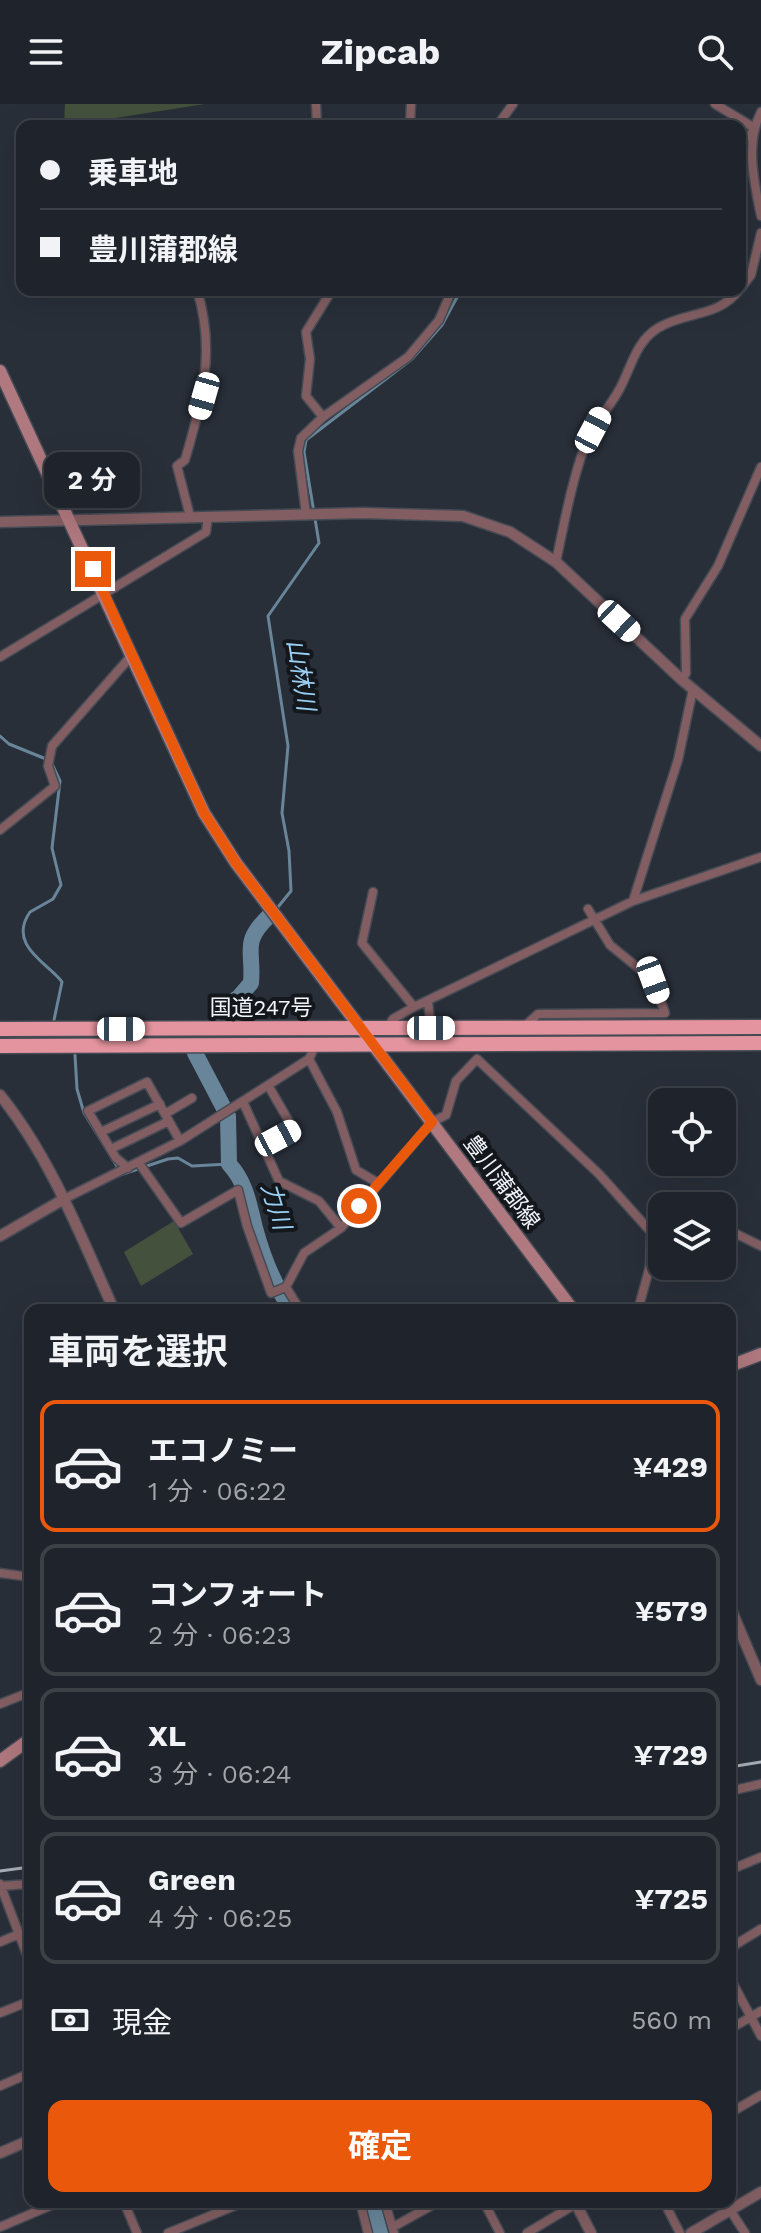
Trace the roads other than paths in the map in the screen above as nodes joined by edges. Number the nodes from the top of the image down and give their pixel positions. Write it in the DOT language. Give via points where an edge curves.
graph roads {
  1 [pos="715,104"];
  2 [pos="761,112"];
  3 [pos="738,120"];
  4 [pos="746,126"];
  5 [pos="752,130"];
  6 [pos="746,136"];
  7 [pos="757,182"];
  8 [pos="761,216"];
  9 [pos="761,233"];
  10 [pos="746,281"];
  11 [pos="199,296"];
  12 [pos="328,296"];
  13 [pos="449,296"];
  14 [pos="734,296"];
  15 [pos="0,371"];
  16 [pos="323,417"];
  17 [pos="761,467"];
  18 [pos="308,514"];
  19 [pos="190,516"];
  20 [pos="208,516"];
  21 [pos="69,521"];
  22 [pos="0,522"];
  23 [pos="556,562"];
  24 [pos="105,594"];
  25 [pos="132,655"];
  26 [pos="0,657"];
  27 [pos="682,680"];
  28 [pos="693,689"];
  29 [pos="761,746"];
  30 [pos="0,830"];
  31 [pos="761,857"];
  32 [pos="373,892"];
  33 [pos="633,901"];
  34 [pos="588,909"];
  35 [pos="595,921"];
  36 [pos="428,1002"];
  37 [pos="414,1007"];
  38 [pos="761,1027"];
  39 [pos="387,1028"];
  40 [pos="431,1028"];
  41 [pos="523,1028"];
  42 [pos="0,1029"];
  43 [pos="362,1029"];
  44 [pos="761,1043"];
  45 [pos="375,1044"];
  46 [pos="0,1046"];
  47 [pos="312,1053"];
  48 [pos="269,1087"];
  49 [pos="0,1095"];
  50 [pos="192,1098"];
  51 [pos="243,1102"];
  52 [pos="160,1104"];
  53 [pos="167,1118"];
  54 [pos="432,1122"];
  55 [pos="101,1132"];
  56 [pos="180,1141"];
  57 [pos="263,1146"];
  58 [pos="111,1149"];
  59 [pos="142,1167"];
  60 [pos="123,1170"];
  61 [pos="378,1183"];
  62 [pos="64,1199"];
  63 [pos="341,1228"];
  64 [pos="648,1229"];
  65 [pos="736,1234"];
  66 [pos="0,1236"];
  67 [pos="761,1246"];
  68 [pos="648,1273"];
  69 [pos="281,1289"];
  70 [pos="111,1304"];
  71 [pos="295,1304"];
  72 [pos="568,1304"];
  73 [pos="640,1304"];
  74 [pos="761,1354"];
  75 [pos="736,1364"];
  76 [pos="0,1573"];
  77 [pos="24,1576"];
  78 [pos="736,1621"];
  79 [pos="761,1680"];
  80 [pos="24,1694"];
  81 [pos="0,1704"];
  82 [pos="24,1743"];
  83 [pos="0,1761"];
  84 [pos="761,1784"];
  85 [pos="736,1790"];
  86 [pos="761,1857"];
  87 [pos="736,1867"];
  88 [pos="24,1884"];
  89 [pos="0,1886"];
  90 [pos="761,1929"];
  91 [pos="19,1934"];
  92 [pos="0,1942"];
  93 [pos="736,1944"];
  94 [pos="24,1947"];
  95 [pos="736,1989"];
  96 [pos="24,2003"];
  97 [pos="761,2011"];
  98 [pos="0,2013"];
  99 [pos="751,2016"];
  100 [pos="736,2025"];
  101 [pos="761,2036"];
  102 [pos="24,2076"];
  103 [pos="0,2086"];
  104 [pos="761,2095"];
  105 [pos="736,2110"];
  106 [pos="24,2143"];
  107 [pos="0,2153"];
  108 [pos="761,2192"];
  109 [pos="736,2207"];
  110 [pos="45,2208"];
  111 [pos="127,2208"];
  112 [pos="230,2208"];
  113 [pos="362,2208"];
  114 [pos="387,2208"];
  115 [pos="428,2208"];
  116 [pos="487,2208"];
  117 [pos="568,2208"];
  118 [pos="578,2208"];
  119 [pos="667,2208"];
  120 [pos="733,2208"];
  121 [pos="730,2210"];
  122 [pos="194,2223"];
  123 [pos="0,2227"];
  124 [pos="393,2230"];
  125 [pos="137,2233"];
  126 [pos="168,2233"];
  127 [pos="198,2233"];
  128 [pos="368,2233"];
  129 [pos="500,2233"];
  130 [pos="527,2233"];
  131 [pos="591,2233"];
  132 [pos="680,2233"];
  133 [pos="691,2233"];
  134 [pos="745,2233"];
  1 -- 3 [label="street"];
  2 -- 5 [label="street"];
  4 -- 5 [label="street"];
  5 -- 6 [label="street"];
  5 -- 7 [label="street" via="756,143 751,163"];
  7 -- 8 [label="street"];
  9 -- 10 [label="street"];
  11 -- 19 [label="street" via="208,324 204,396 185,460 177,466"];
  12 -- 16 [label="street" via="306,332 306,396"];
  13 -- 16 [label="street" via="439,320 408,357"];
  14 -- 23 [label="street" via="710,313 655,330 633,355 619,391 585,447"];
  15 -- 21 [label="main road, 豊川蒲郡線"];
  16 -- 18 [label="street" via="301,438 298,451"];
  17 -- 27 [label="street" via="718,566 685,619"];
  18 -- 20 [label="street"];
  18 -- 23 [label="street" via="463,516 510,532"];
  19 -- 20 [label="street"];
  19 -- 21 [label="street"];
  20 -- 24 [label="street" via="206,532"];
  21 -- 22 [label="street"];
  21 -- 24 [label="main road, 豊川蒲郡線"];
  23 -- 27 [label="street"];
  24 -- 25 [label="main road, 豊川蒲郡線"];
  24 -- 26 [label="street"];
  25 -- 30 [label="street" via="52,746 49,760 55,786"];
  25 -- 43 [label="main road, 豊川蒲郡線" via="204,813"];
  27 -- 28 [label="street"];
  28 -- 29 [label="street"];
  28 -- 33 [label="street" via="678,760"];
  31 -- 33 [label="street"];
  32 -- 37 [label="street" via="362,943"];
  33 -- 35 [label="street"];
  34 -- 35 [label="street"];
  35 -- 36 [label="street"];
  35 -- 41 [label="street" via="610,945 653,980 665,1013 538,1014"];
  36 -- 37 [label="street"];
  36 -- 40 [label="street"];
  37 -- 39 [label="street"];
  38 -- 41 [label="highway, 国道247号"];
  39 -- 40 [label="highway, 国道247号"];
  39 -- 43 [label="highway, 国道247号"];
  40 -- 41 [label="highway, 国道247号"];
  42 -- 43 [label="highway, 国道247号"];
  43 -- 45 [label="main road, 豊川蒲郡線"];
  44 -- 45 [label="highway, 国道247号"];
  45 -- 47 [label="highway, 国道247号"];
  45 -- 54 [label="main road, 豊川蒲郡線"];
  46 -- 47 [label="highway, 国道247号"];
  47 -- 48 [label="street"];
  47 -- 61 [label="street" via="356,1170"];
  48 -- 51 [label="street"];
  48 -- 57 [label="street" via="294,1130"];
  49 -- 62 [label="street"];
  50 -- 53 [label="street"];
  51 -- 56 [label="street"];
  51 -- 57 [label="street"];
  52 -- 53 [label="street"];
  52 -- 55 [label="street"];
  52 -- 55 [label="street" via="147,1082 88,1111"];
  53 -- 56 [label="street"];
  53 -- 58 [label="street"];
  54 -- 61 [label="street"];
  54 -- 64 [label="street" via="446,1115 456,1081 477,1059 599,1174"];
  54 -- 72 [label="main road, 豊川蒲郡線"];
  55 -- 58 [label="street"];
  56 -- 59 [label="street"];
  57 -- 63 [label="street" via="279,1181 319,1201"];
  58 -- 60 [label="street"];
  59 -- 60 [label="street"];
  59 -- 69 [label="street" via="181,1223 238,1190 271,1293"];
  60 -- 62 [label="street"];
  61 -- 63 [label="street"];
  62 -- 66 [label="street"];
  62 -- 70 [label="street"];
  63 -- 69 [label="street" via="304,1253"];
  65 -- 67 [label="street"];
  68 -- 73 [label="street"];
  69 -- 71 [label="street"];
  74 -- 75 [label="main road"];
  76 -- 77 [label="street"];
  78 -- 79 [label="street"];
  80 -- 81 [label="street"];
  82 -- 83 [label="main road"];
  84 -- 85 [label="street"];
  86 -- 87 [label="street"];
  88 -- 89 [label="street"];
  89 -- 91 [label="street"];
  90 -- 93 [label="street"];
  91 -- 92 [label="street"];
  91 -- 94 [label="street"];
  95 -- 99 [label="street"];
  96 -- 98 [label="street"];
  97 -- 99 [label="street"];
  99 -- 100 [label="street"];
  99 -- 101 [label="street"];
  102 -- 103 [label="street"];
  104 -- 105 [label="street"];
  106 -- 107 [label="street"];
  108 -- 109 [label="street"];
  110 -- 123 [label="street"];
  111 -- 125 [label="street"];
  112 -- 122 [label="street"];
  113 -- 128 [label="street"];
  114 -- 124 [label="street"];
  115 -- 124 [label="street"];
  116 -- 129 [label="street"];
  117 -- 130 [label="street"];
  118 -- 131 [label="street"];
  119 -- 132 [label="street"];
  120 -- 121 [label="street"];
  121 -- 133 [label="street"];
  121 -- 134 [label="street"];
  122 -- 126 [label="street"];
  122 -- 127 [label="street"];
}
